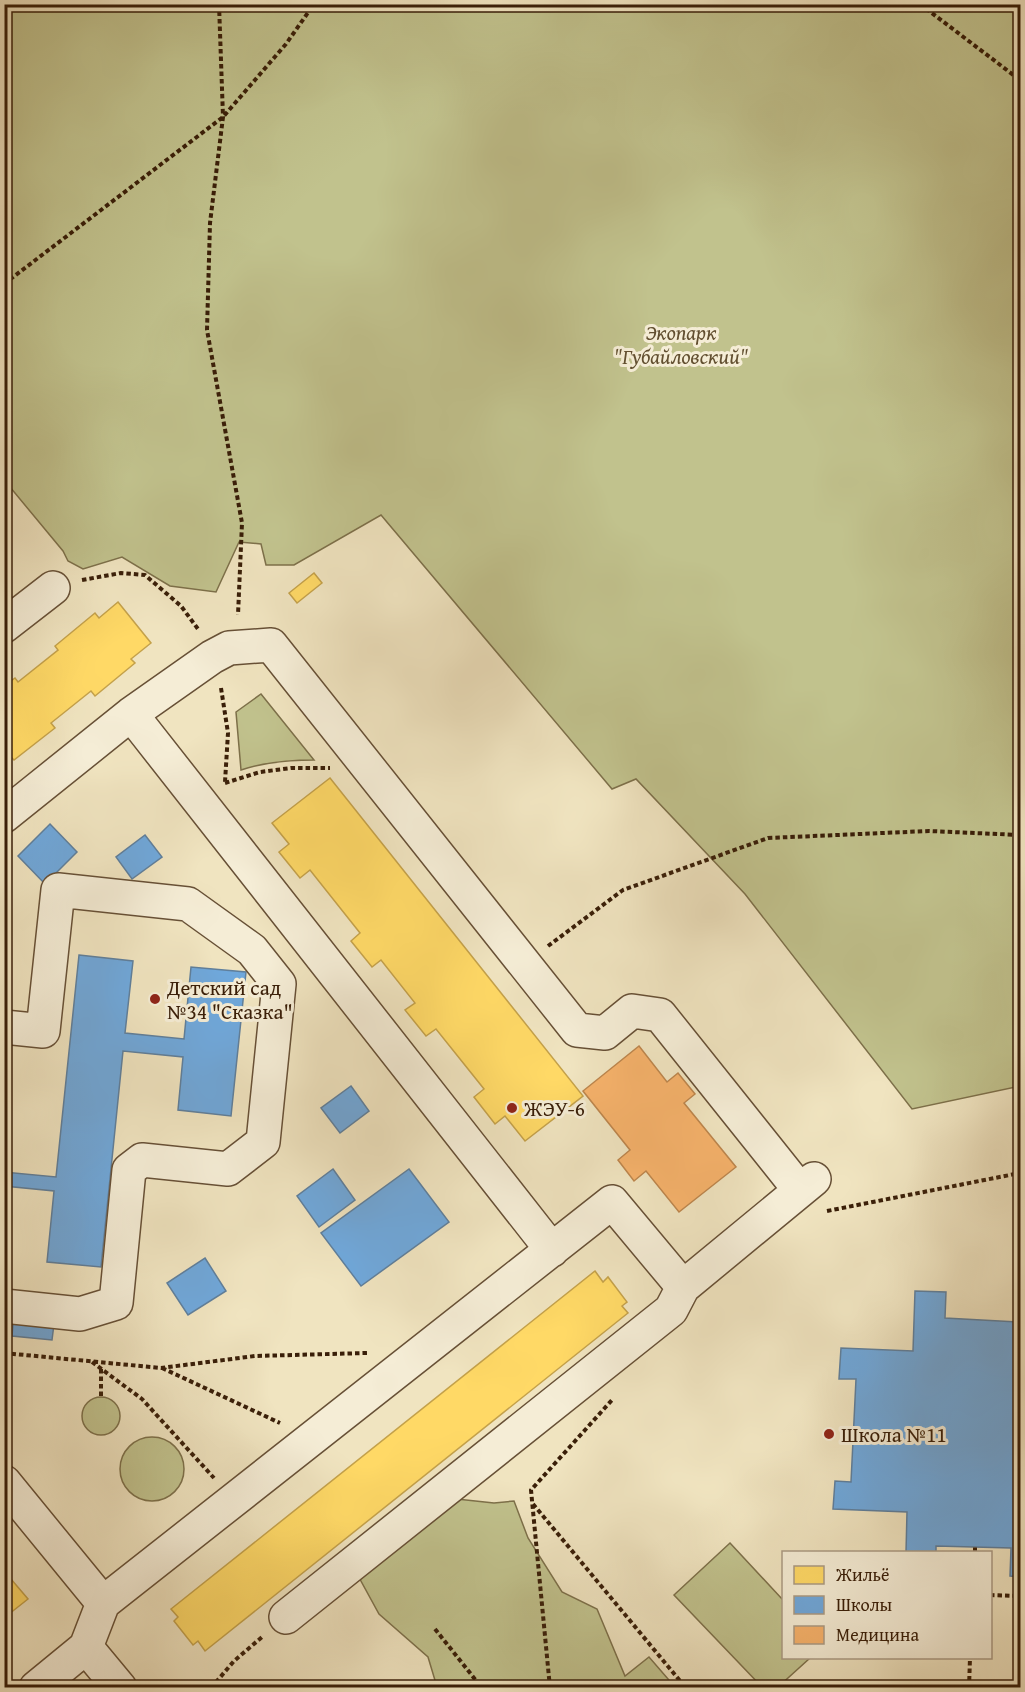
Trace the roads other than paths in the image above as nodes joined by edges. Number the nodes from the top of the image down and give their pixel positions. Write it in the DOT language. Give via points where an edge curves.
graph roads {
  1 [pos="53,588"];
  2 [pos="4,626"];
  3 [pos="131,714"];
  4 [pos="4,816"];
  5 [pos="4,1027"];
  6 [pos="552,1250"];
  7 [pos="683,1287"];
  8 [pos="4,1305"];
  9 [pos="4,1482"];
  10 [pos="104,1603"];
  11 [pos="286,1617"];
  12 [pos="86,1647"];
  13 [pos="36,1688"];
  14 [pos="120,1688"];
  1 -- 2 [label="lane"];
  3 -- 4 [label="lane"];
  3 -- 6 [label="lane"];
  3 -- 7 [label="lane" via="229,648 272,645 577,1030 605,1033 632,1011 660,1015 811,1193"];
  5 -- 8 [label="lane" via="43,1031 58,890 188,904 252,950 279,984 263,1142 228,1169 142,1160 129,1170 116,1303 80,1314"];
  6 -- 7 [label="lane" via="612,1202"];
  6 -- 10 [label="lane"];
  7 -- 11 [label="lane" via="671,1310"];
  9 -- 10 [label="lane"];
  10 -- 12 [label="lane"];
  12 -- 13 [label="lane"];
  12 -- 14 [label="lane"];
}
